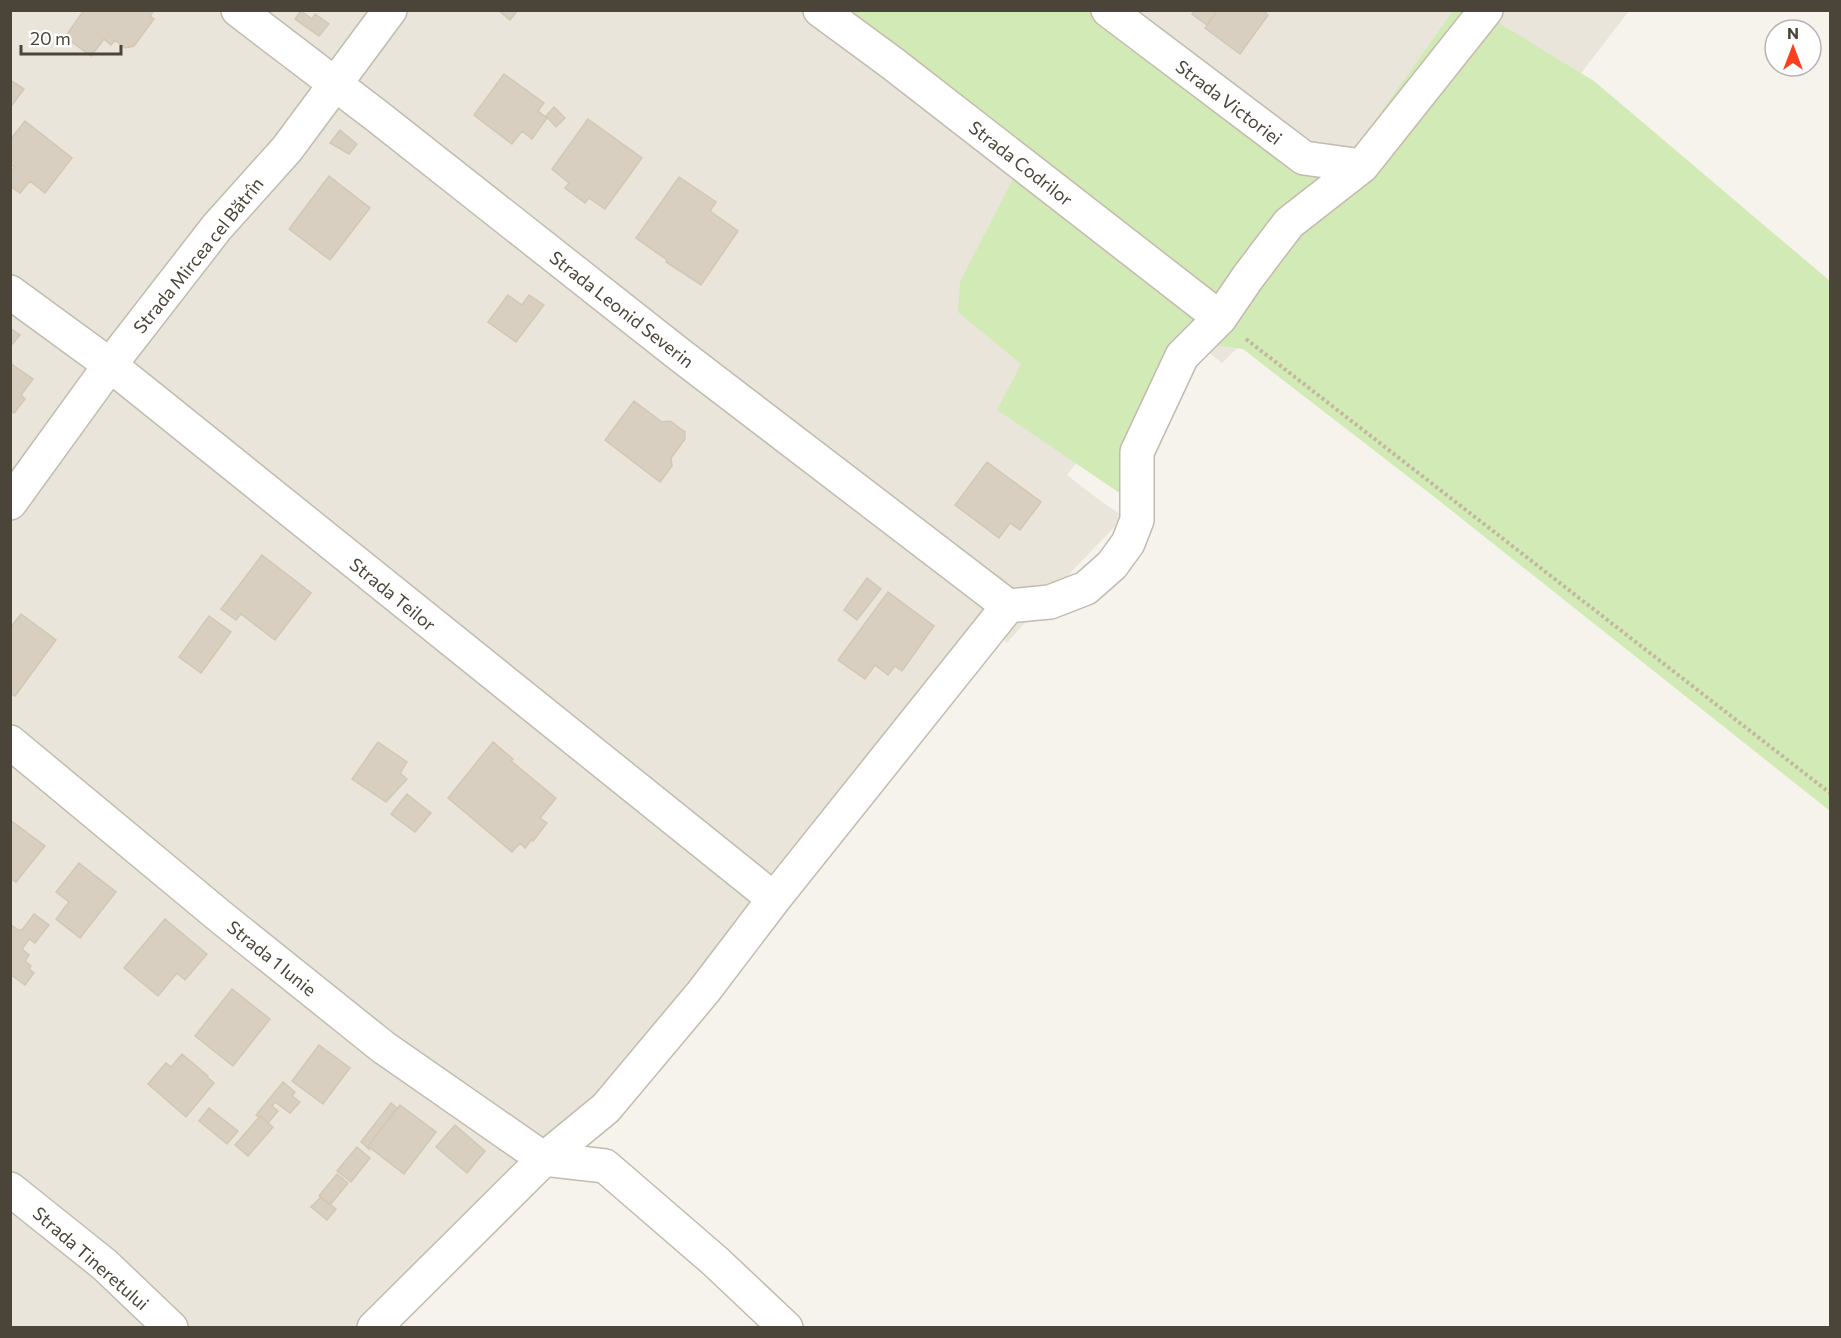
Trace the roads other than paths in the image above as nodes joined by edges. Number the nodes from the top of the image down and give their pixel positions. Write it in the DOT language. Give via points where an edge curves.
graph roads {
  1 [pos="238,10"];
  2 [pos="390,10"];
  3 [pos="820,10"];
  4 [pos="1108,10"];
  5 [pos="1486,10"];
  6 [pos="335,85"];
  7 [pos="1362,166"];
  8 [pos="10,292"];
  9 [pos="1220,318"];
  10 [pos="110,365"];
  11 [pos="10,503"];
  12 [pos="1008,606"];
  13 [pos="10,742"];
  14 [pos="774,899"];
  15 [pos="544,1159"];
  16 [pos="10,1189"];
  17 [pos="171,1328"];
  18 [pos="374,1328"];
  19 [pos="786,1328"];
  1 -- 6 [label="street, Strada Leonid Severin"];
  2 -- 6 [label="street, Strada Mircea cel Bătrîn"];
  3 -- 9 [label="street, Strada Codrilor"];
  4 -- 7 [label="street, Strada Victoriei" via="1304,158"];
  5 -- 7 [label="street"];
  6 -- 10 [label="street, Strada Mircea cel Bătrîn" via="287,149 217,227"];
  6 -- 12 [label="street, Strada Leonid Severin"];
  7 -- 9 [label="street" via="1289,223"];
  8 -- 10 [label="street, Strada Teilor"];
  9 -- 12 [label="street" via="1182,356 1137,452 1137,520 1128,543 1112,566 1077,592 1050,602"];
  10 -- 11 [label="street, Strada Mircea cel Bătrîn"];
  10 -- 14 [label="street, Strada Teilor"];
  12 -- 14 [label="street"];
  13 -- 15 [label="street, Strada 1 Iunie" via="383,1047"];
  14 -- 15 [label="street" via="704,991 606,1108"];
  15 -- 18 [label="street"];
  15 -- 19 [label="street" via="605,1166 716,1261"];
  16 -- 17 [label="street, Strada Tineretului" via="105,1265"];
}
